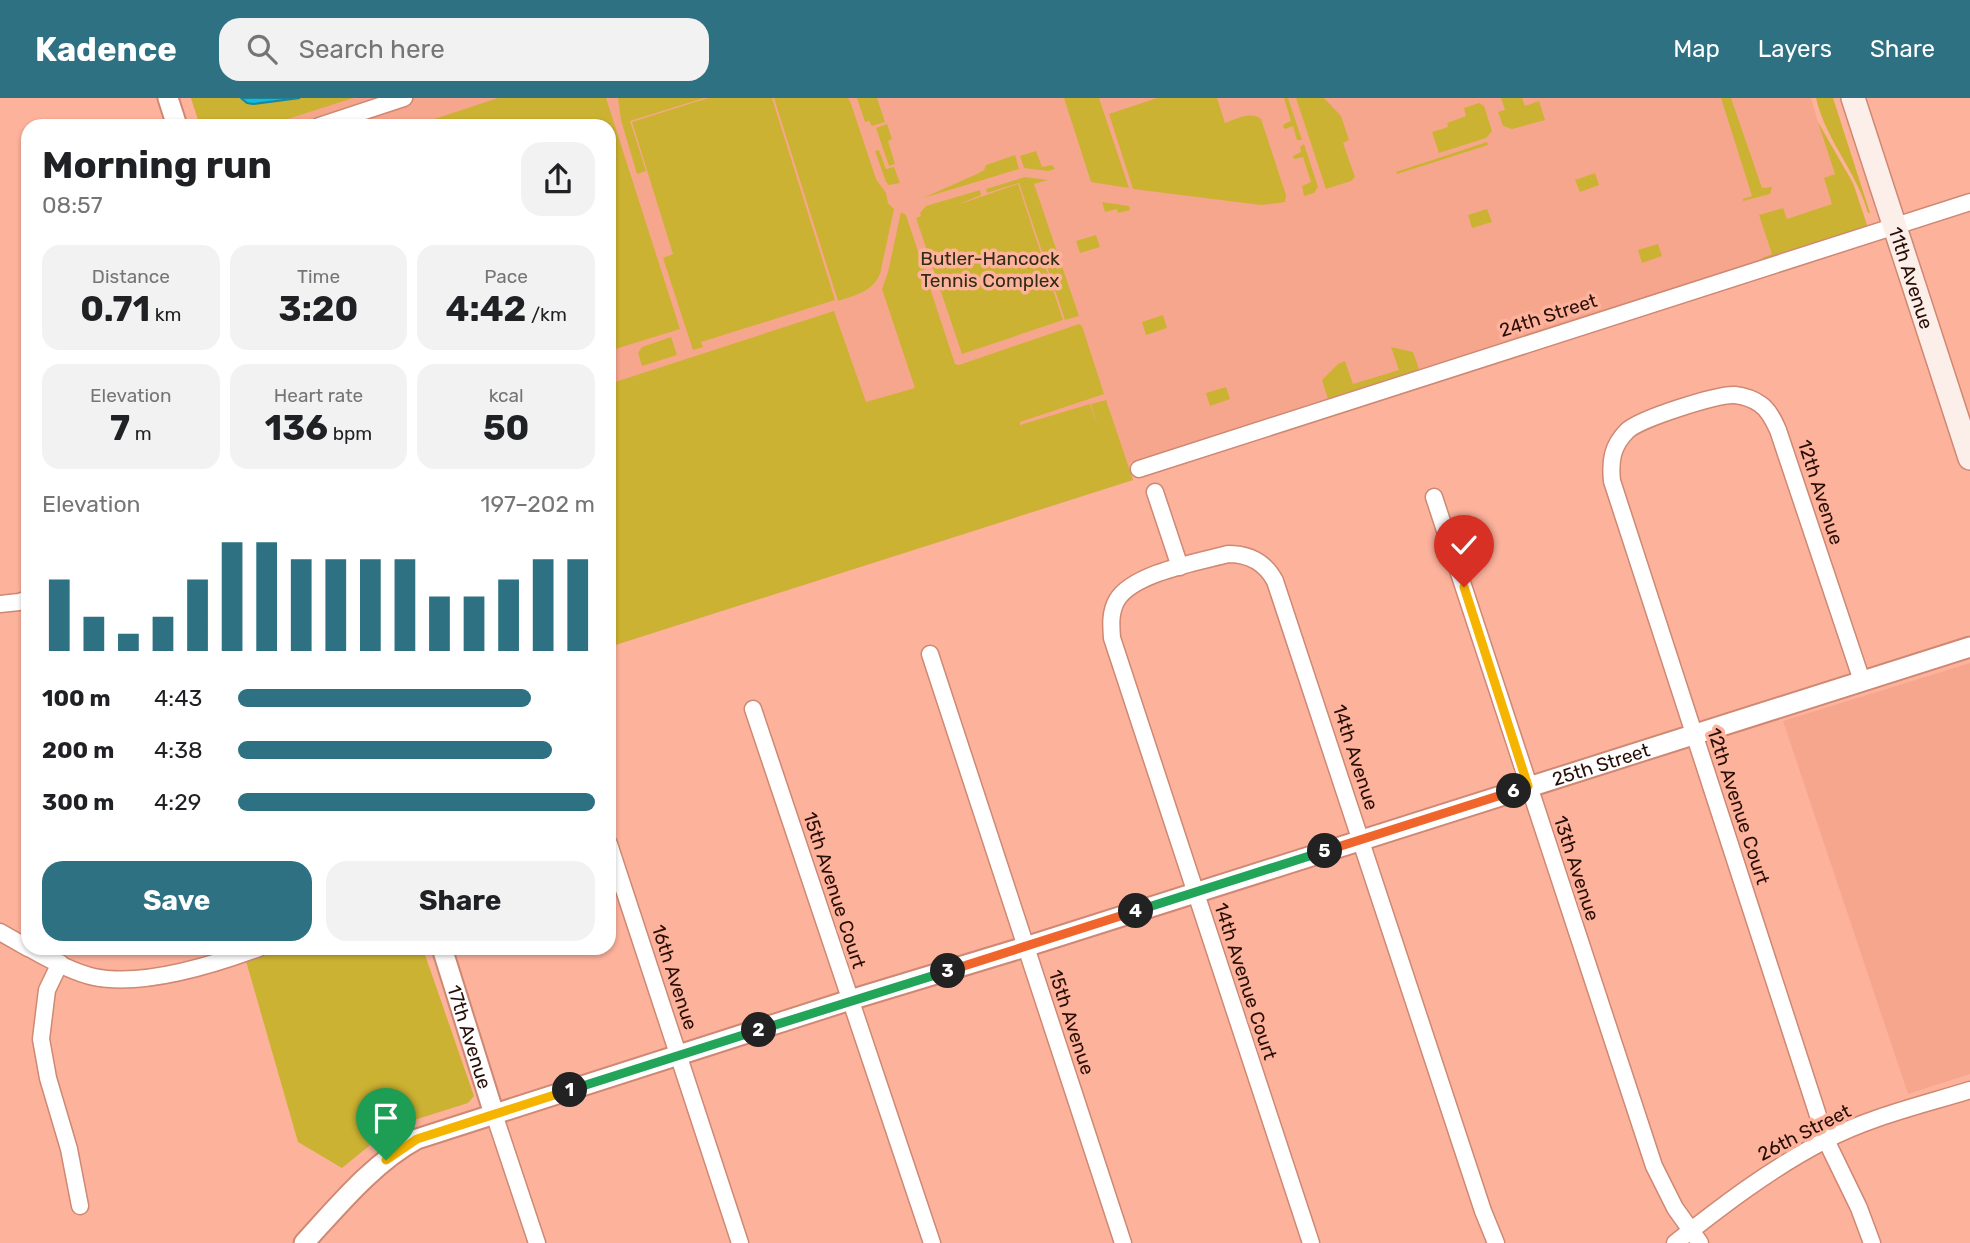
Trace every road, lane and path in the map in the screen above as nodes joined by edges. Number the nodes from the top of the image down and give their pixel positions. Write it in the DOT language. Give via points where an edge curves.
graph roads {
  1 [pos="168,98"];
  2 [pos="404,98"];
  3 [pos="1853,98"];
  4 [pos="175,119"];
  5 [pos="340,119"];
  6 [pos="1970,202"];
  7 [pos="1895,225"];
  8 [pos="1676,410"];
  9 [pos="1970,458"];
  10 [pos="1139,469"];
  11 [pos="1155,492"];
  12 [pos="1434,497"];
  13 [pos="1180,567"];
  14 [pos="21,600"];
  15 [pos="0,604"];
  16 [pos="1970,647"];
  17 [pos="930,654"];
  18 [pos="1862,681"];
  19 [pos="753,709"];
  20 [pos="1694,734"];
  21 [pos="1528,786"];
  22 [pos="1361,839"];
  23 [pos="616,866"];
  24 [pos="1196,893"];
  25 [pos="0,932"];
  26 [pos="21,944"];
  27 [pos="1025,947"];
  28 [pos="43,955"];
  29 [pos="239,955"];
  30 [pos="444,955"];
  31 [pos="60,963"];
  32 [pos="850,1000"];
  33 [pos="678,1056"];
  34 [pos="1970,1090"];
  35 [pos="494,1114"];
  36 [pos="1826,1140"];
  37 [pos="80,1206"];
  38 [pos="1696,1236"];
  39 [pos="308,1242"];
  40 [pos="537,1243"];
  41 [pos="740,1243"];
  42 [pos="932,1243"];
  43 [pos="1123,1243"];
  44 [pos="1311,1243"];
  45 [pos="1496,1243"];
  46 [pos="1675,1243"];
  47 [pos="1872,1243"];
  1 -- 4 [label="street"];
  2 -- 5 [label="street"];
  3 -- 7 [label="main road, 11th Avenue"];
  6 -- 7 [label="street, 24th Street"];
  7 -- 9 [label="main road, 11th Avenue"];
  7 -- 10 [label="street, 24th Street"];
  8 -- 18 [label="street, 12th Avenue" via="1733,395 1761,404 1771,415"];
  8 -- 20 [label="street, 12th Avenue Court" via="1627,430 1614,449 1610,466"];
  11 -- 13 [label="street"];
  12 -- 21 [label="street, 13th Avenue"];
  13 -- 22 [label="street, 14th Avenue" via="1240,554 1271,574"];
  13 -- 24 [label="street, 14th Avenue Court" via="1134,583 1117,600 1111,621 1112,638"];
  14 -- 15 [label="street"];
  16 -- 18 [label="street, 25th Street"];
  17 -- 27 [label="street, 15th Avenue"];
  18 -- 20 [label="street, 25th Street"];
  19 -- 32 [label="street, 15th Avenue Court"];
  20 -- 21 [label="street, 25th Street"];
  20 -- 36 [label="street, 12th Avenue Court"];
  21 -- 22 [label="street, 25th Street"];
  21 -- 38 [label="street, 13th Avenue" via="1654,1166 1675,1208"];
  22 -- 24 [label="street, 25th Street"];
  22 -- 45 [label="street, 14th Avenue"];
  23 -- 33 [label="street, 16th Avenue"];
  24 -- 27 [label="street, 25th Street"];
  24 -- 44 [label="street, 14th Avenue Court"];
  25 -- 26 [label="street"];
  27 -- 32 [label="street, 25th Street"];
  27 -- 43 [label="street, 15th Avenue"];
  28 -- 31 [label="street"];
  29 -- 31 [label="street" via="142,979 91,976"];
  30 -- 35 [label="street, 17th Avenue"];
  31 -- 37 [label="street" via="47,990 41,1040"];
  32 -- 33 [label="street, 25th Street"];
  32 -- 42 [label="street, 15th Avenue Court"];
  33 -- 35 [label="street, 25th Street"];
  33 -- 41 [label="street, 16th Avenue"];
  34 -- 36 [label="street, 26th Street"];
  35 -- 39 [label="street, 25th Street" via="403,1146 368,1175"];
  35 -- 40 [label="street, 17th Avenue"];
  36 -- 38 [label="street, 26th Street" via="1757,1180"];
  36 -- 47 [label="street, 12th Avenue Court"];
  38 -- 46 [label="street, 26th Street"];
}
